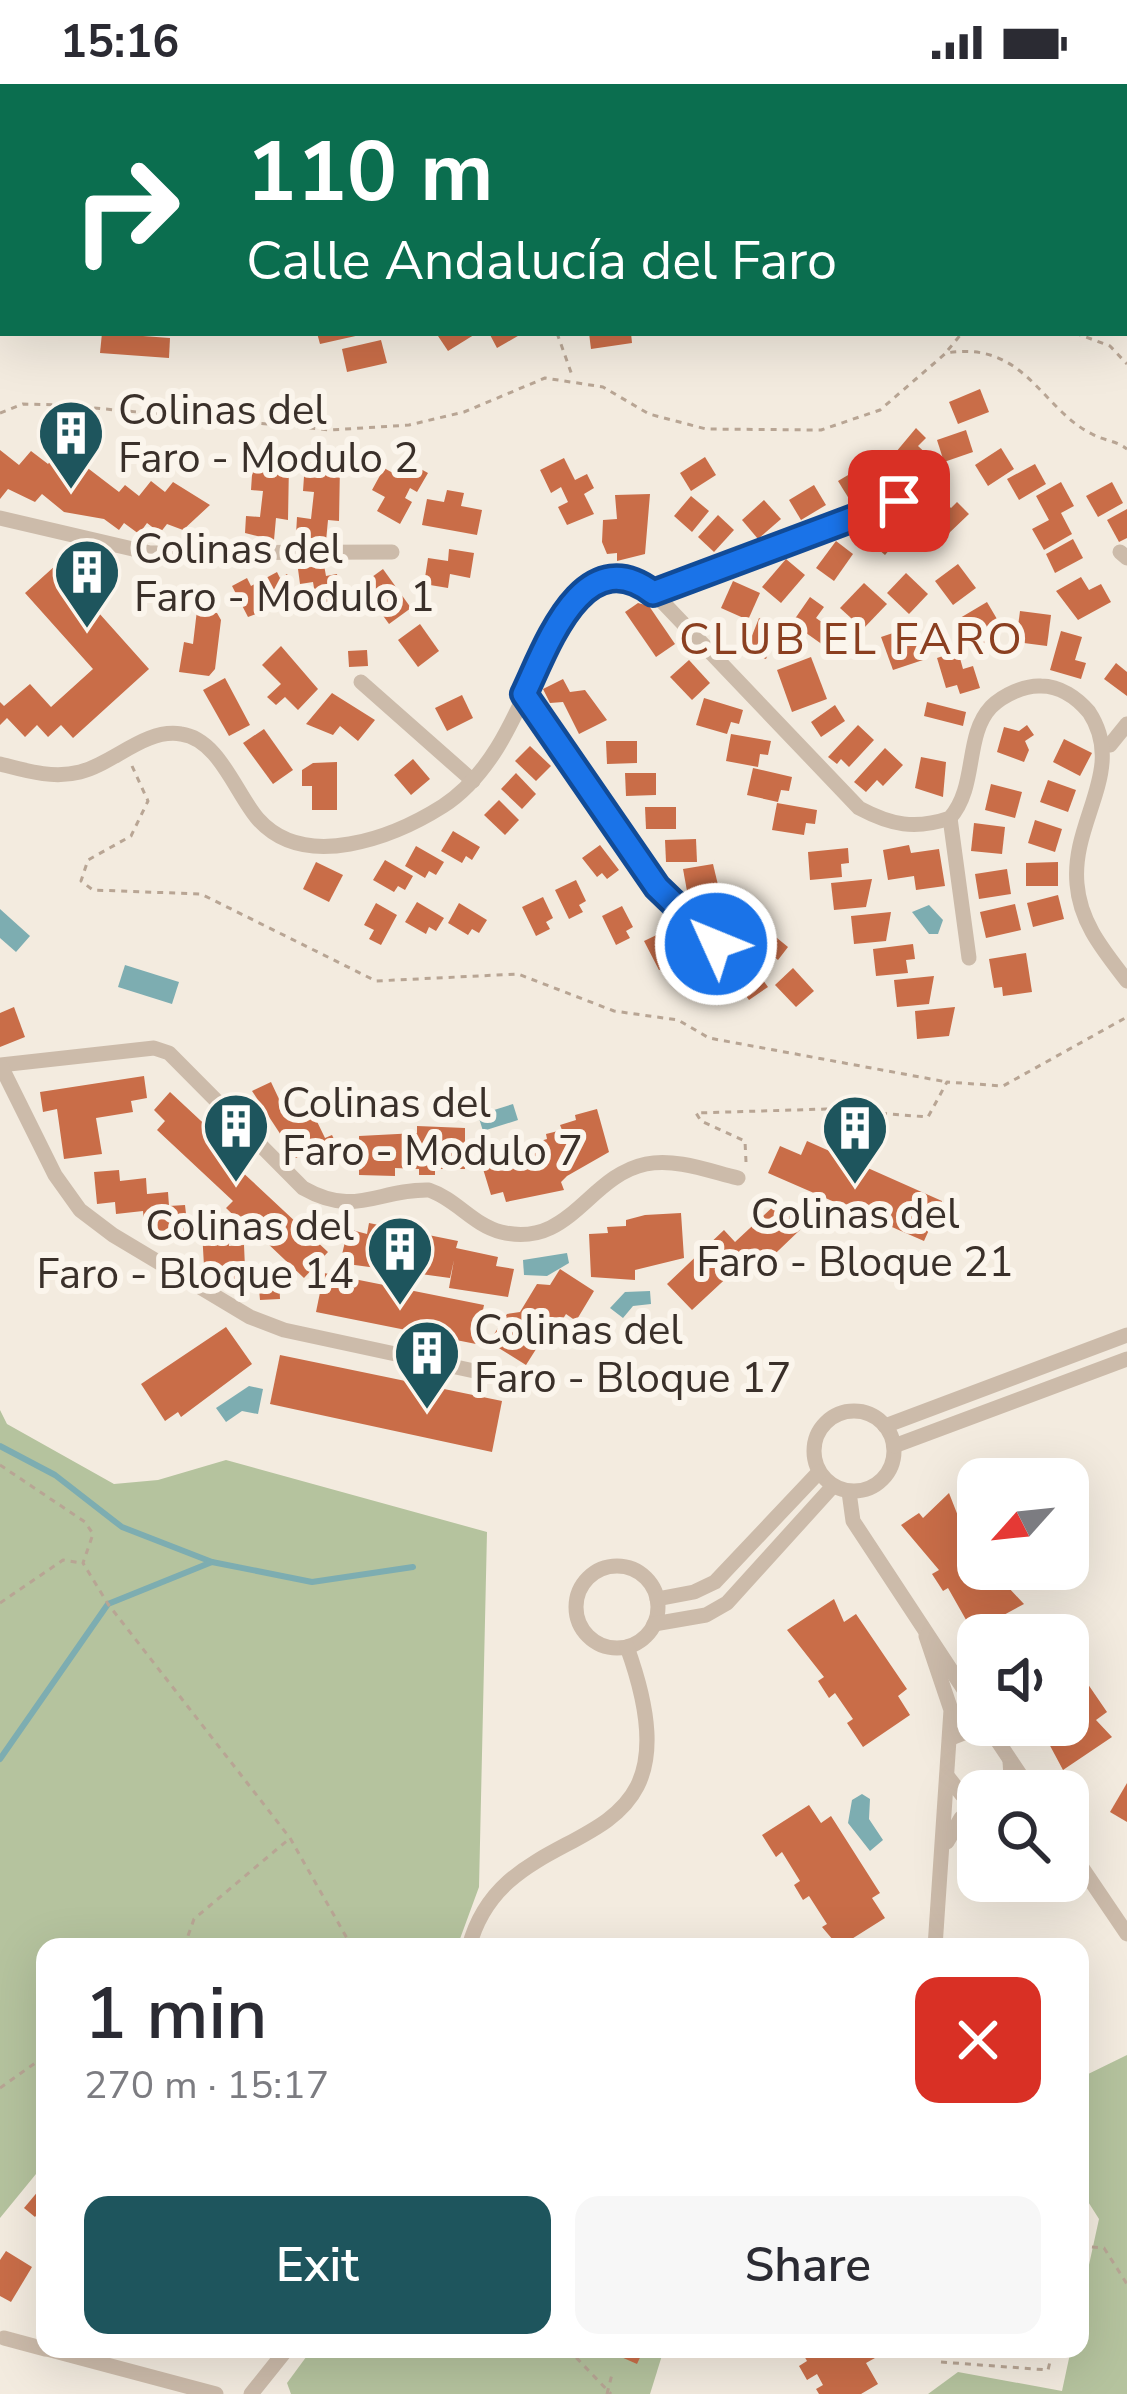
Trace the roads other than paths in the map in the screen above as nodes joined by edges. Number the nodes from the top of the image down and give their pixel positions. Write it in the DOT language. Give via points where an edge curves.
graph roads {
  1 [pos="940,486"];
  2 [pos="0,518"];
  3 [pos="392,552"];
  4 [pos="653,593"];
  5 [pos="361,682"];
  6 [pos="524,694"];
  7 [pos="1127,724"];
  8 [pos="1110,745"];
  9 [pos="0,764"];
  10 [pos="473,781"];
  11 [pos="950,818"];
  12 [pos="716,944"];
  13 [pos="969,958"];
  14 [pos="1127,981"];
  15 [pos="0,1065"];
  16 [pos="742,1170"];
  17 [pos="1127,1335"];
  18 [pos="1127,1359"];
  19 [pos="479,1372"];
  20 [pos="885,1426"];
  21 [pos="893,1447"];
  22 [pos="819,1472"];
  23 [pos="841,1489"];
  24 [pos="657,1599"];
  25 [pos="654,1624"];
  26 [pos="926,1636"];
  27 [pos="627,1647"];
  28 [pos="957,1681"];
  29 [pos="957,1736"];
  30 [pos="951,1738"];
  31 [pos="1001,1746"];
  32 [pos="1010,1760"];
  33 [pos="1010,1770"];
  34 [pos="1016,1770"];
  35 [pos="948,1777"];
  36 [pos="957,1789"];
  37 [pos="957,1825"];
  38 [pos="946,1844"];
  39 [pos="1089,1878"];
  40 [pos="1127,1934"];
  41 [pos="473,1938"];
  42 [pos="935,1938"];
  43 [pos="4,2338"];
  44 [pos="36,2346"];
  45 [pos="80,2358"];
  46 [pos="280,2358"];
  47 [pos="216,2394"];
  48 [pos="251,2394"];
  1 -- 4 [label="street"];
  2 -- 3 [label="street" via="151,553"];
  4 -- 6 [label="street" via="620,580 586,588 572,599"];
  4 -- 11 [label="street" via="859,808 906,826"];
  5 -- 10 [label="street"];
  6 -- 10 [label="street"];
  6 -- 12 [label="street" via="657,887"];
  7 -- 8 [label="street"];
  8 -- 11 [label="street" via="1092,714 1059,689 1012,693 983,718 969,784"];
  8 -- 14 [label="street" via="1110,777 1076,878 1086,923"];
  9 -- 10 [label="street" via="60,776 166,734 195,738 271,832 323,846 381,836"];
  11 -- 13 [label="street"];
  15 -- 16 [label="street" via="138,1047 169,1053 321,1198 367,1203 429,1190 498,1232 557,1227 645,1164"];
  15 -- 19 [label="street" via="55,1175 80,1210 113,1235 284,1330"];
  17 -- 20 [label="street"];
  18 -- 21 [label="street"];
  20 -- 21 [label="street"];
  20 -- 22 [label="street" via="856,1411 830,1418 814,1441"];
  21 -- 23 [label="street" via="884,1479 862,1492"];
  22 -- 23 [label="street"];
  22 -- 24 [label="street" via="715,1582"];
  23 -- 25 [label="street" via="727,1604"];
  23 -- 26 [label="street"];
  24 -- 25 [label="street"];
  24 -- 27 [label="street" via="648,1580 624,1567 599,1570 581,1588 577,1614 588,1636"];
  25 -- 27 [label="street"];
  26 -- 28 [label="street"];
  26 -- 30 [label="street" via="951,1710"];
  27 -- 41 [label="street" via="647,1720 639,1784 595,1832 518,1873 489,1903"];
  29 -- 30 [label="street"];
  30 -- 35 [label="street"];
  31 -- 32 [label="street"];
  32 -- 33 [label="street"];
  32 -- 34 [label="street"];
  35 -- 36 [label="street"];
  35 -- 38 [label="street"];
  37 -- 38 [label="street"];
  38 -- 42 [label="street"];
  39 -- 40 [label="street"];
  43 -- 44 [label="street"];
  45 -- 47 [label="street"];
  46 -- 48 [label="street"];
}
